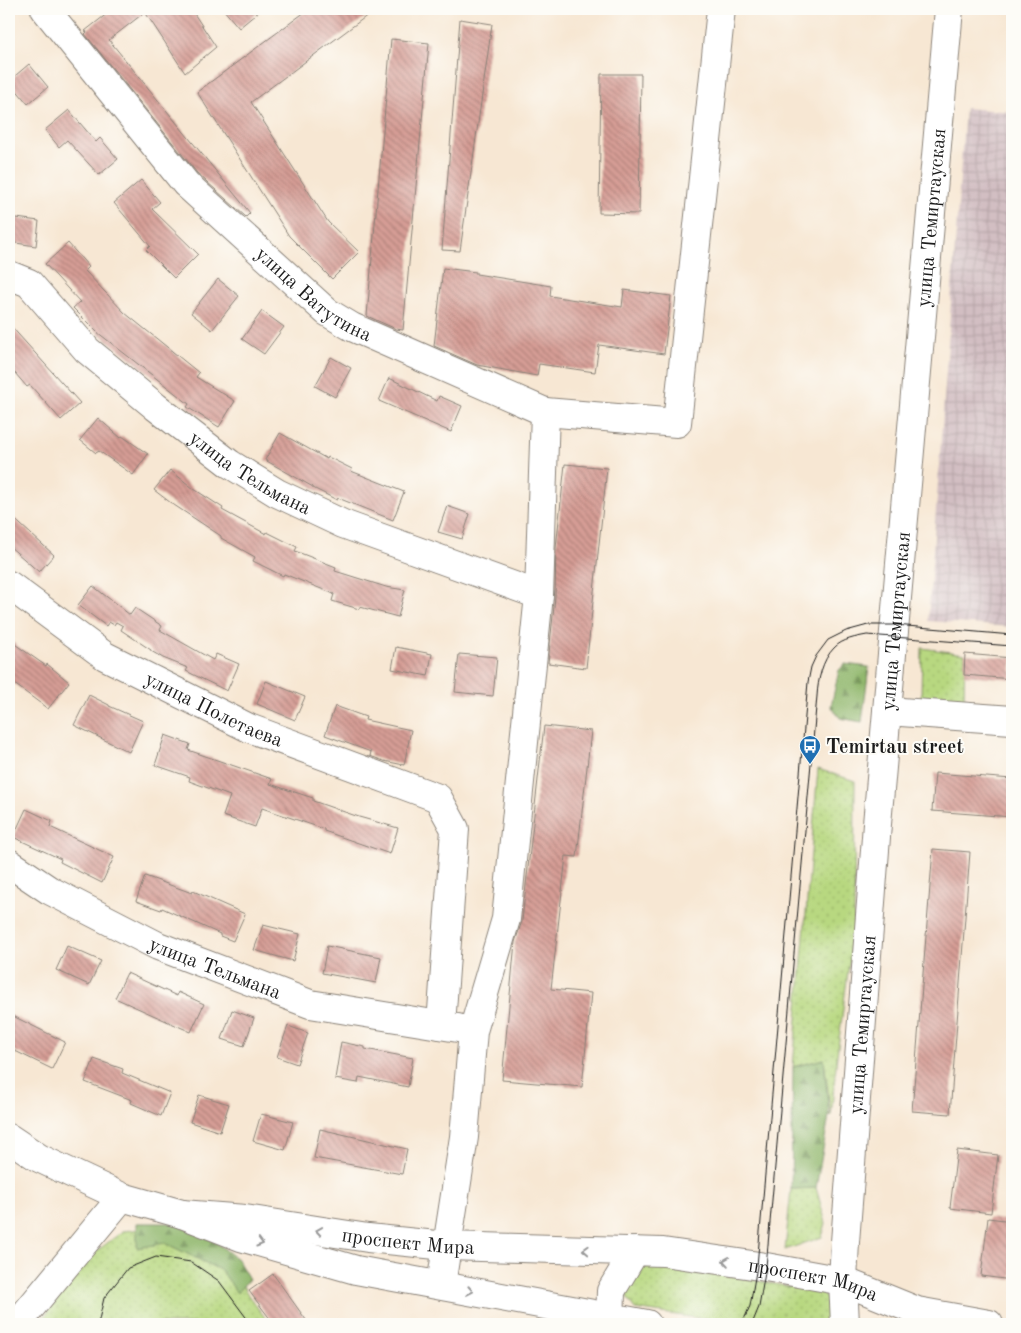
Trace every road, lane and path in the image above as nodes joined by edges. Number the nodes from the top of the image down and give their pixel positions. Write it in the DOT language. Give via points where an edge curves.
graph roads {
  1 [pos="45,9"];
  2 [pos="721,9"];
  3 [pos="949,9"];
  4 [pos="9,274"];
  5 [pos="545,412"];
  6 [pos="9,585"];
  7 [pos="539,595"];
  8 [pos="887,711"];
  9 [pos="1012,720"];
  10 [pos="9,863"];
  11 [pos="441,1025"];
  12 [pos="472,1031"];
  13 [pos="9,1138"];
  14 [pos="122,1197"];
  15 [pos="182,1214"];
  16 [pos="446,1246"];
  17 [pos="635,1251"];
  18 [pos="843,1281"];
  19 [pos="441,1285"];
  20 [pos="610,1321"];
  21 [pos="17,1324"];
  22 [pos="647,1324"];
  23 [pos="845,1324"];
  24 [pos="989,1324"];
  1 -- 5 [label="street, улица Ватутина" via="186,184 327,312 360,331"];
  2 -- 5 [label="street, улица Ватутина" via="678,423"];
  3 -- 8 [label="street, улица Темиртауская"];
  4 -- 7 [label="street, улица Тельмана" via="29,283 87,350 156,407 230,464 277,493 343,524"];
  5 -- 7 [label="street"];
  6 -- 11 [label="street, улица Полетаева" via="105,656 249,728 438,798 455,829"];
  7 -- 12 [label="street" via="506,919"];
  8 -- 9 [label="street"];
  8 -- 18 [label="street, улица Темиртауская"];
  10 -- 11 [label="street, улица Тельмана" via="49,890 158,946 310,1004"];
  11 -- 12 [label="street, улица Тельмана"];
  12 -- 16 [label="street" via="464,1137"];
  13 -- 14 [label="street, проспект Мира" via="39,1158"];
  14 -- 15 [label="street, проспект Мира"];
  14 -- 21 [label="street"];
  16 -- 15 [label="street, проспект Мира, one-way"];
  15 -- 19 [label="street, проспект Мира, one-way" via="240,1237 356,1270"];
  17 -- 16 [label="street, проспект Мира, one-way"];
  16 -- 19 [label="street"];
  18 -- 17 [label="street, проспект Мира, one-way" via="663,1252"];
  17 -- 20 [label="street" via="612,1291"];
  18 -- 23 [label="street, улица Темиртауская"];
  18 -- 24 [label="street, проспект Мира" via="917,1311"];
  19 -- 20 [label="street, проспект Мира, one-way"];
  20 -- 22 [label="street, проспект Мира"];
}
